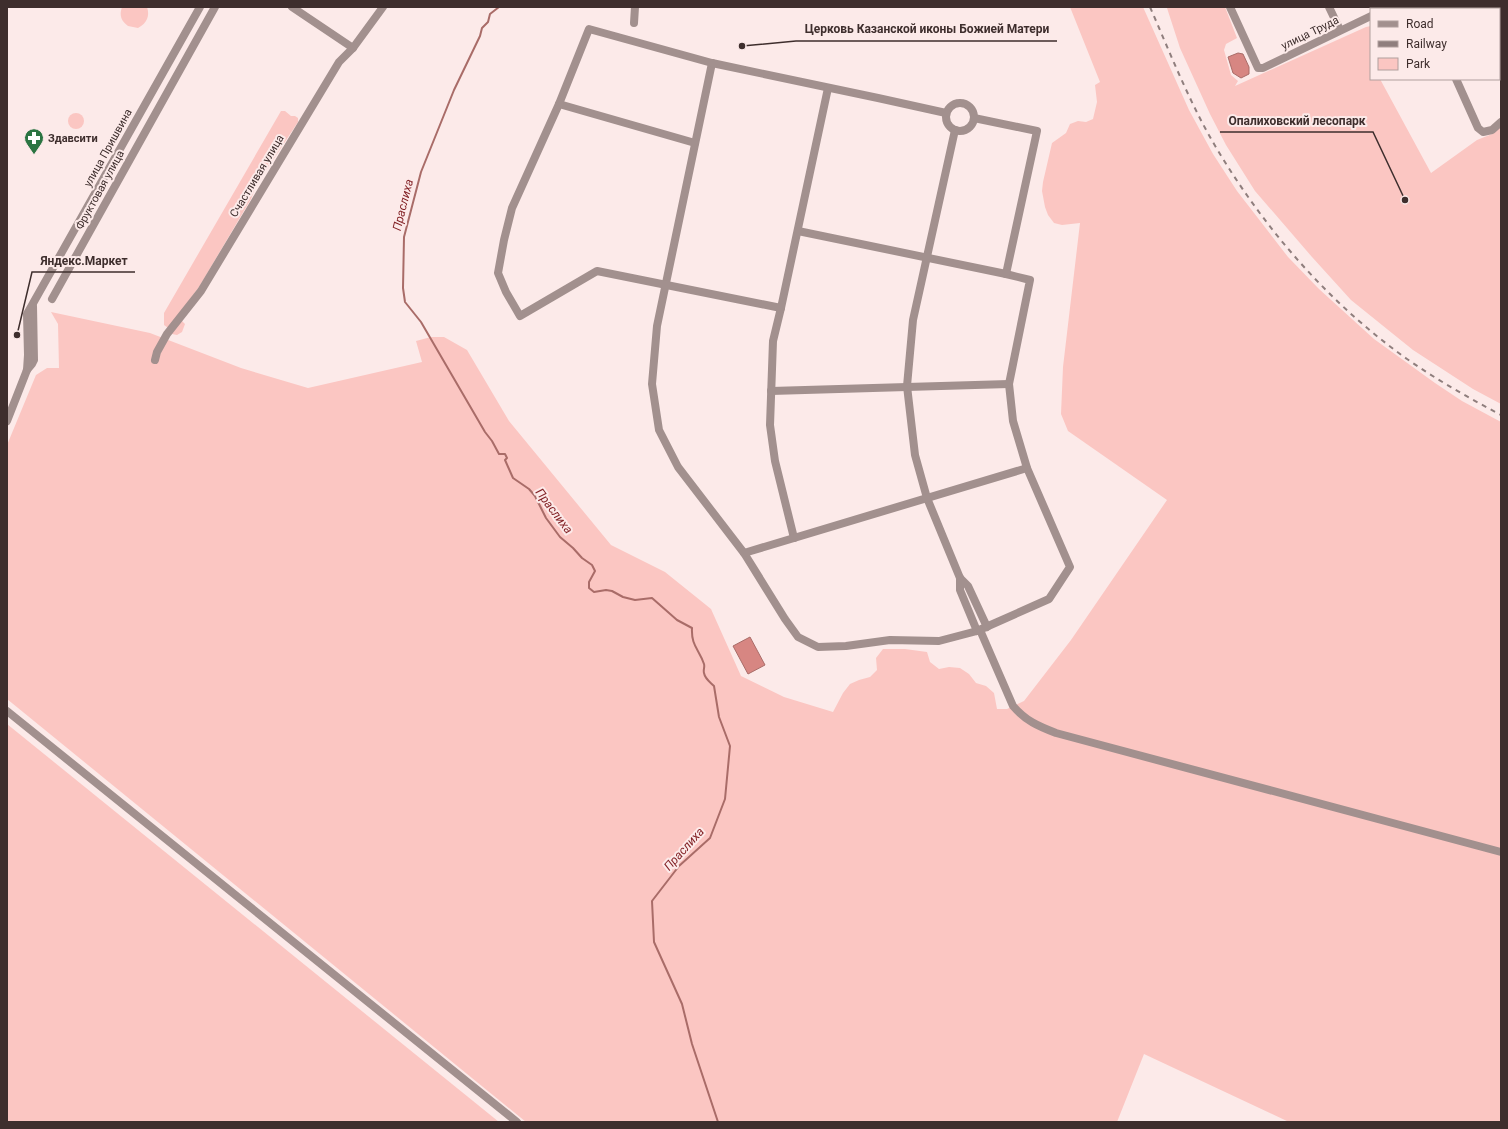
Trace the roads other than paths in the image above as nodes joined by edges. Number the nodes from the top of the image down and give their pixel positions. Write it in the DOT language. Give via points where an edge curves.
graph roads {
  1 [pos="200,7"];
  2 [pos="215,7"];
  3 [pos="292,7"];
  4 [pos="383,7"];
  5 [pos="634,7"];
  6 [pos="1230,7"];
  7 [pos="1329,7"];
  8 [pos="1370,16"];
  9 [pos="634,23"];
  10 [pos="1340,30"];
  11 [pos="353,48"];
  12 [pos="712,63"];
  13 [pos="1456,80"];
  14 [pos="828,88"];
  15 [pos="559,104"];
  16 [pos="946,113"];
  17 [pos="974,118"];
  18 [pos="1501,122"];
  19 [pos="955,130"];
  20 [pos="696,143"];
  21 [pos="798,231"];
  22 [pos="927,258"];
  23 [pos="1006,274"];
  24 [pos="667,285"];
  25 [pos="52,299"];
  26 [pos="782,308"];
  27 [pos="155,360"];
  28 [pos="1009,384"];
  29 [pos="907,386"];
  30 [pos="771,391"];
  31 [pos="7,421"];
  32 [pos="1026,468"];
  33 [pos="927,498"];
  34 [pos="794,538"];
  35 [pos="744,553"];
  36 [pos="982,630"];
  37 [pos="7,711"];
  38 [pos="1501,852"];
  39 [pos="517,1122"];
  1 -- 31 [label="street, улица Пришвина" via="34,300 34,360 27,370"];
  2 -- 25 [label="street, Фруктовая улица"];
  3 -- 11 [label="street"];
  4 -- 11 [label="street, Счастливая улица"];
  5 -- 9 [label="street"];
  6 -- 10 [label="street, улица Труда" via="1258,68 1264,68"];
  7 -- 10 [label="street"];
  8 -- 10 [label="street, улица Труда"];
  11 -- 27 [label="street, Счастливая улица" via="339,62 201,291 167,334"];
  12 -- 14 [label="street"];
  12 -- 15 [label="street" via="589,28"];
  12 -- 20 [label="street"];
  13 -- 18 [label="street" via="1478,128 1483,132 1492,130"];
  14 -- 16 [label="street"];
  14 -- 21 [label="street"];
  15 -- 20 [label="street"];
  15 -- 24 [label="street" via="512,208 504,240 498,273 520,316 597,271"];
  16 -- 17 [label="street" via="958,104 966,105 972,110"];
  16 -- 19 [label="street" via="949,127"];
  17 -- 19 [label="street" via="970,126 963,131"];
  17 -- 23 [label="street" via="1037,131"];
  19 -- 22 [label="street"];
  20 -- 24 [label="street"];
  21 -- 22 [label="street"];
  21 -- 26 [label="street"];
  22 -- 23 [label="street"];
  22 -- 29 [label="street" via="913,320"];
  23 -- 28 [label="street" via="1030,280"];
  24 -- 26 [label="street"];
  24 -- 35 [label="street" via="657,326 652,384 659,430 678,467"];
  26 -- 30 [label="street" via="773,341"];
  28 -- 29 [label="street"];
  28 -- 32 [label="street" via="1013,421"];
  29 -- 30 [label="street"];
  29 -- 33 [label="street" via="915,455"];
  30 -- 34 [label="street" via="770,425 775,461"];
  32 -- 33 [label="street"];
  32 -- 36 [label="street" via="1070,567 1049,599"];
  33 -- 34 [label="street"];
  33 -- 36 [label="street" via="960,578 960,590"];
  34 -- 35 [label="street"];
  35 -- 36 [label="street" via="798,637 818,648 890,640 939,641"];
  36 -- 38 [label="street" via="1013,706 1022,716 1037,725 1056,733"];
  37 -- 39 [label="street"];
}
